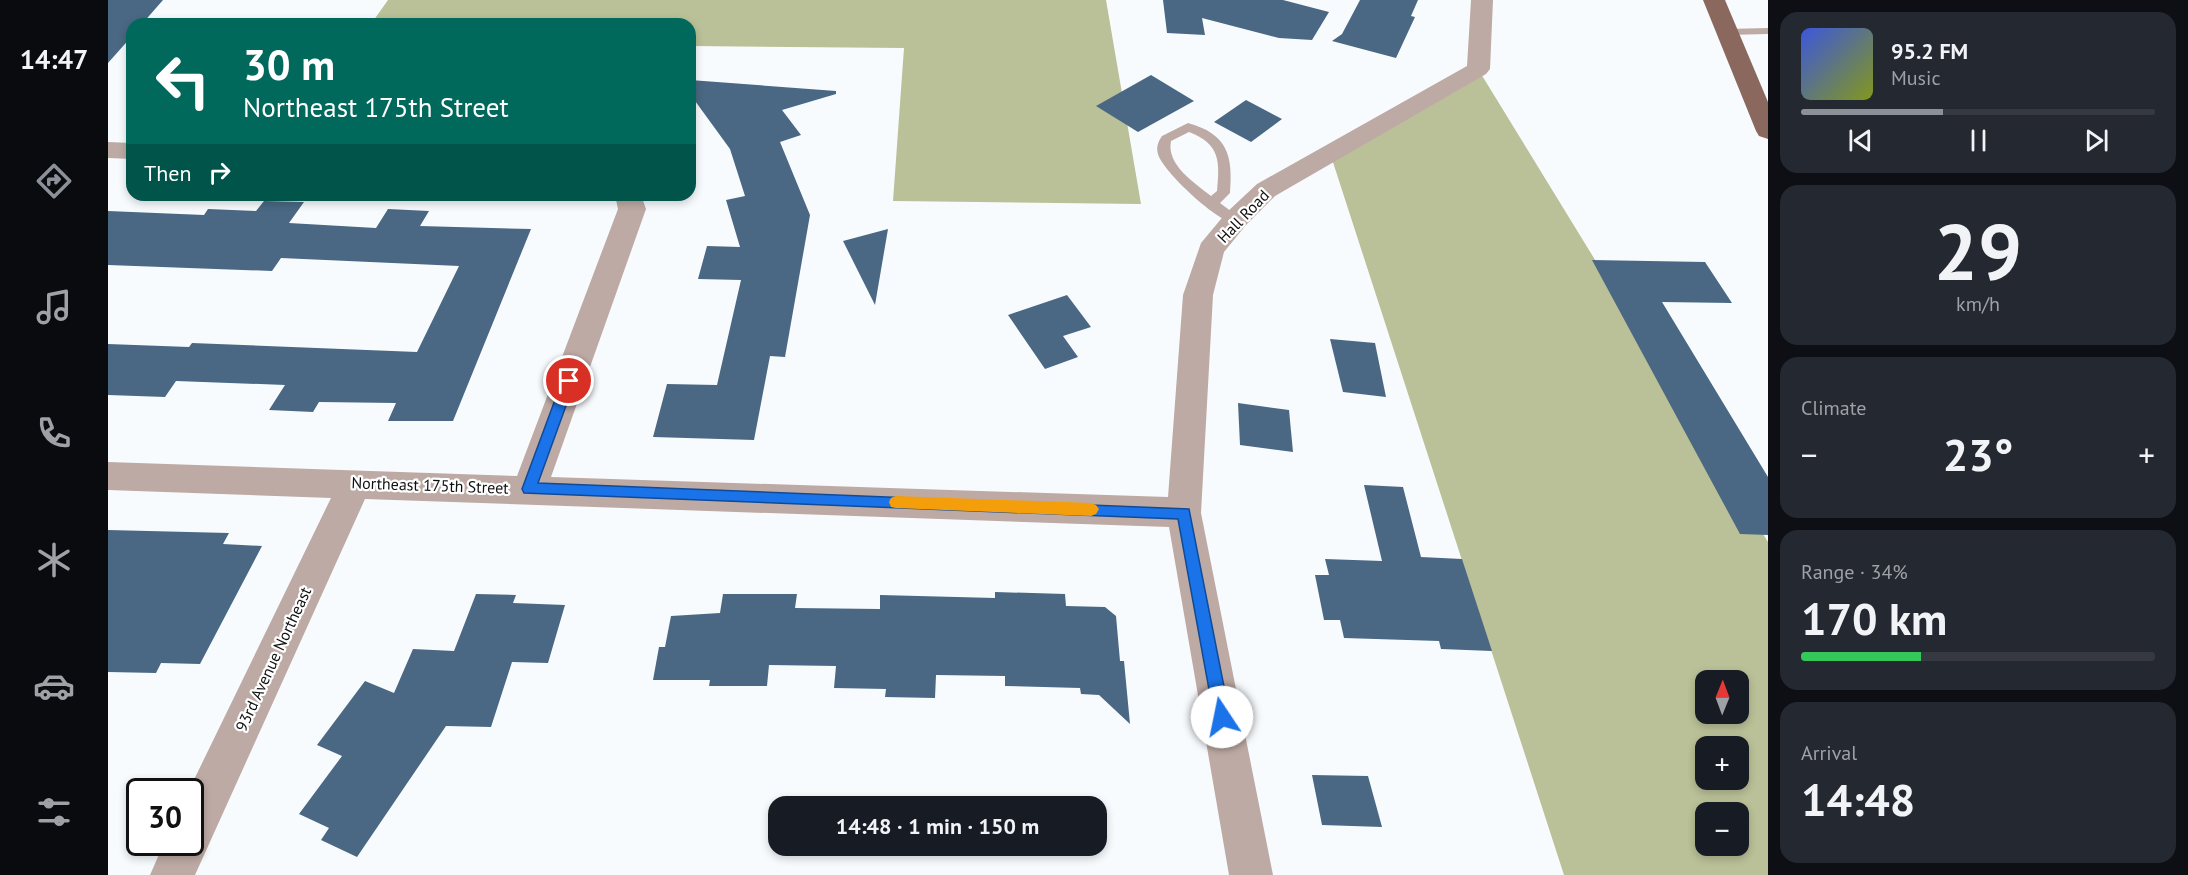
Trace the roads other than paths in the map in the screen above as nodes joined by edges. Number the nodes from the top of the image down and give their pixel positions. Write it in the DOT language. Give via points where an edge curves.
graph roads {
  1 [pos="1482,0"];
  2 [pos="1714,0"];
  3 [pos="1768,31"];
  4 [pos="1727,32"];
  5 [pos="1768,131"];
  6 [pos="108,150"];
  7 [pos="126,151"];
  8 [pos="630,201"];
  9 [pos="1211,203"];
  10 [pos="1235,221"];
  11 [pos="108,476"];
  12 [pos="355,483"];
  13 [pos="529,489"];
  14 [pos="1184,513"];
  15 [pos="204,806"];
  16 [pos="181,856"];
  17 [pos="172,875"];
  18 [pos="1251,875"];
  1 -- 10 [label="street, Hall Road" via="1478,69 1266,190"];
  2 -- 4 [label="main road"];
  3 -- 4 [label="lane"];
  4 -- 5 [label="main road"];
  6 -- 7 [label="street"];
  8 -- 13 [label="street" via="632,209"];
  9 -- 9 [label="lane" via="1165,159 1166,139 1188,128 1204,133 1222,147 1226,167 1223,193"];
  9 -- 10 [label="lane"];
  10 -- 14 [label="street, Hall Road" via="1211,250 1198,295"];
  11 -- 12 [label="street, Northeast 175th Street"];
  12 -- 13 [label="street, Northeast 175th Street"];
  12 -- 15 [label="street, 93rd Avenue Northeast"];
  13 -- 14 [label="street, Northeast 175th Street"];
  14 -- 18 [label="street, Hall Road"];
  16 -- 17 [label="street"];
}
